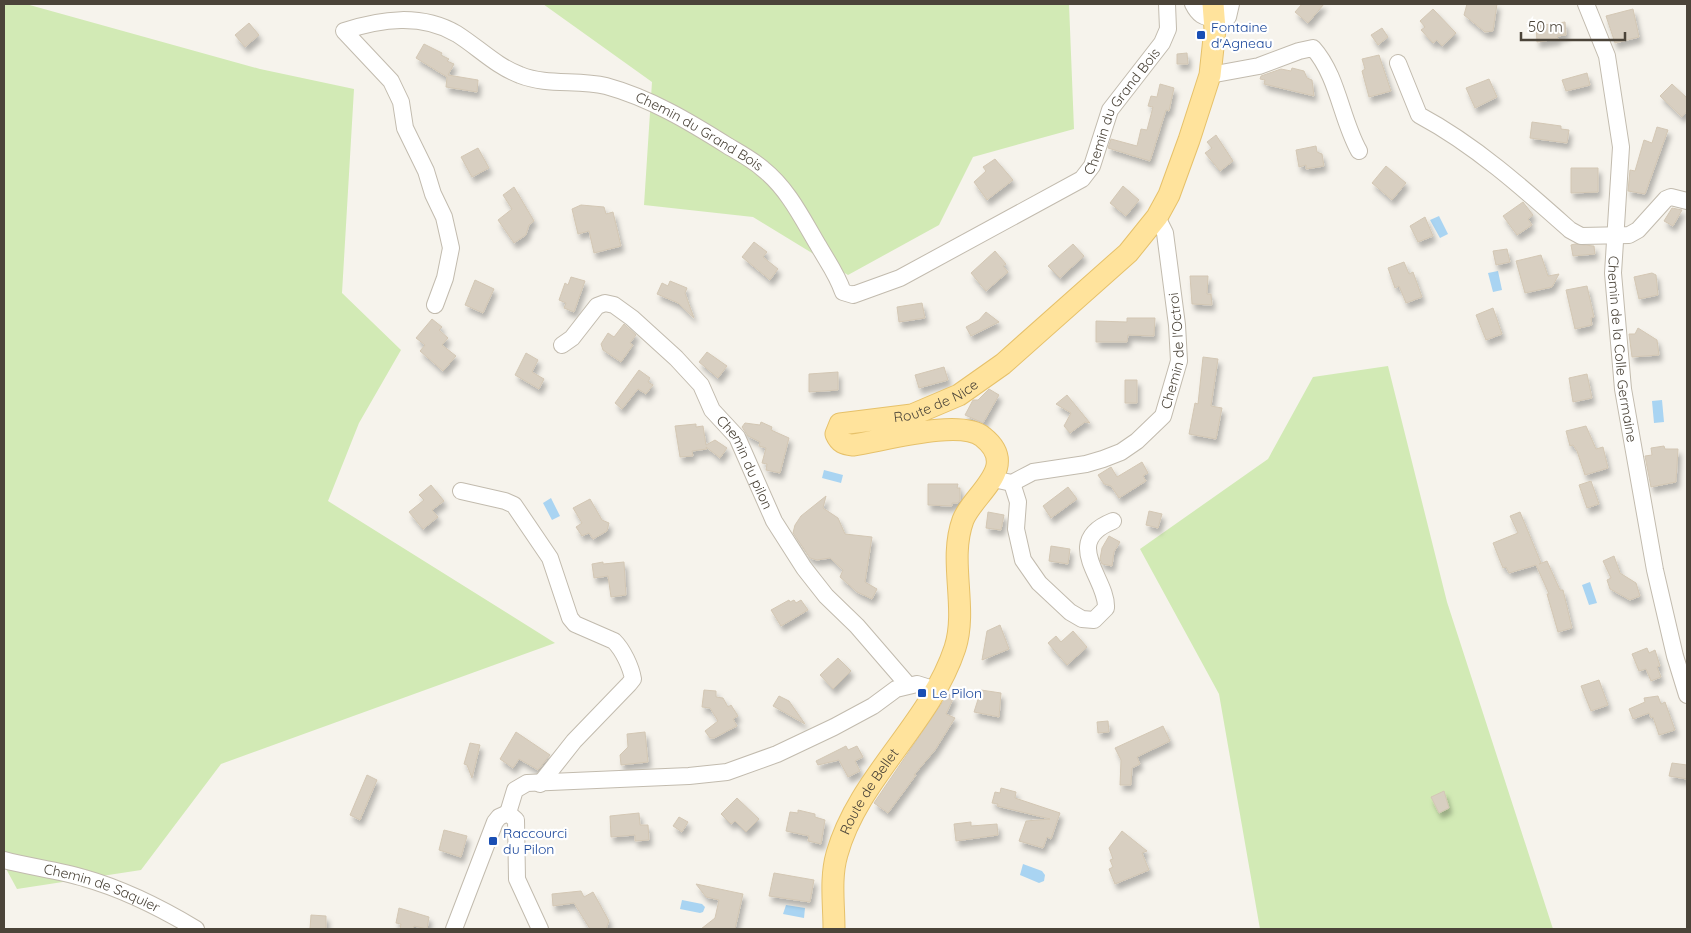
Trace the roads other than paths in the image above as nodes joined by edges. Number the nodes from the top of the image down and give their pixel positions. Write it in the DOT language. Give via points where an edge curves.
graph roads {
  1 [pos="1167,4"];
  2 [pos="1193,4"];
  3 [pos="1230,4"];
  4 [pos="1586,4"];
  5 [pos="1214,17"];
  6 [pos="1398,64"];
  7 [pos="1210,75"];
  8 [pos="1359,151"];
  9 [pos="1687,201"];
  10 [pos="1157,217"];
  11 [pos="1614,235"];
  12 [pos="434,305"];
  13 [pos="562,346"];
  14 [pos="1003,481"];
  15 [pos="461,491"];
  16 [pos="1113,521"];
  17 [pos="908,685"];
  18 [pos="936,690"];
  19 [pos="1687,695"];
  20 [pos="540,784"];
  21 [pos="508,813"];
  22 [pos="4,860"];
  23 [pos="196,929"];
  24 [pos="454,929"];
  25 [pos="540,929"];
  26 [pos="834,929"];
  1 -- 12 [label="street, Chemin du Grand Bois" via="1168,29 1162,42 1110,110 1092,166 1082,179 900,278 853,295 843,292 837,275 803,218 764,169 660,107 605,86 575,81 545,82 522,76 498,66 457,34 426,23 396,19 373,21 344,31 391,81 401,102 405,128 444,217 451,248 445,278"];
  2 -- 5 [label="street" via="1206,18"];
  3 -- 5 [label="street" via="1228,17"];
  4 -- 11 [label="street, Chemin de la Colle Germaine" via="1607,56 1621,147"];
  5 -- 7 [label="main road, Route de Nice"];
  6 -- 11 [label="street" via="1419,115 1449,131 1512,179 1570,230 1581,236"];
  7 -- 8 [label="street" via="1259,66 1313,48 1320,57"];
  7 -- 10 [label="main road, Route de Nice" via="1172,188"];
  9 -- 11 [label="street" via="1666,199 1638,230 1629,235"];
  10 -- 14 [label="street, Chemin de l'Octroi" via="1165,233 1179,361 1163,416 1152,429 1121,452 1086,464 1033,472"];
  10 -- 14 [label="main road, Route de Nice" via="1128,253 1003,364 959,395 912,415 849,421 837,429 838,439 853,446 947,430 976,433 990,444 996,457 996,470"];
  11 -- 19 [label="street, Chemin de la Colle Germaine" via="1614,280 1624,399 1655,570"];
  13 -- 17 [label="street, Chemin du pilon" via="597,306 605,303 614,305 632,318 676,358 701,385 712,410 737,437 774,521 804,568"];
  14 -- 16 [label="street" via="1018,502 1016,529 1023,560 1050,594 1082,619 1094,620 1106,608 1107,600 1090,564 1090,543 1098,530"];
  14 -- 18 [label="main road, Route de Bellet" via="964,519 960,534 956,646"];
  15 -- 20 [label="street" via="514,506 550,558 570,618 575,624 614,641 632,674 629,684 588,726"];
  17 -- 18 [label="street" via="917,684"];
  17 -- 20 [label="street" via="896,689 834,728 727,772"];
  18 -- 26 [label="main road, Route de Bellet" via="851,818 834,868"];
  20 -- 21 [label="street" via="527,783 515,790"];
  21 -- 24 [label="street" via="495,822"];
  21 -- 25 [label="street" via="516,820 517,879"];
  22 -- 23 [label="street, Chemin de Saquier" via="108,886 169,913"];
}
